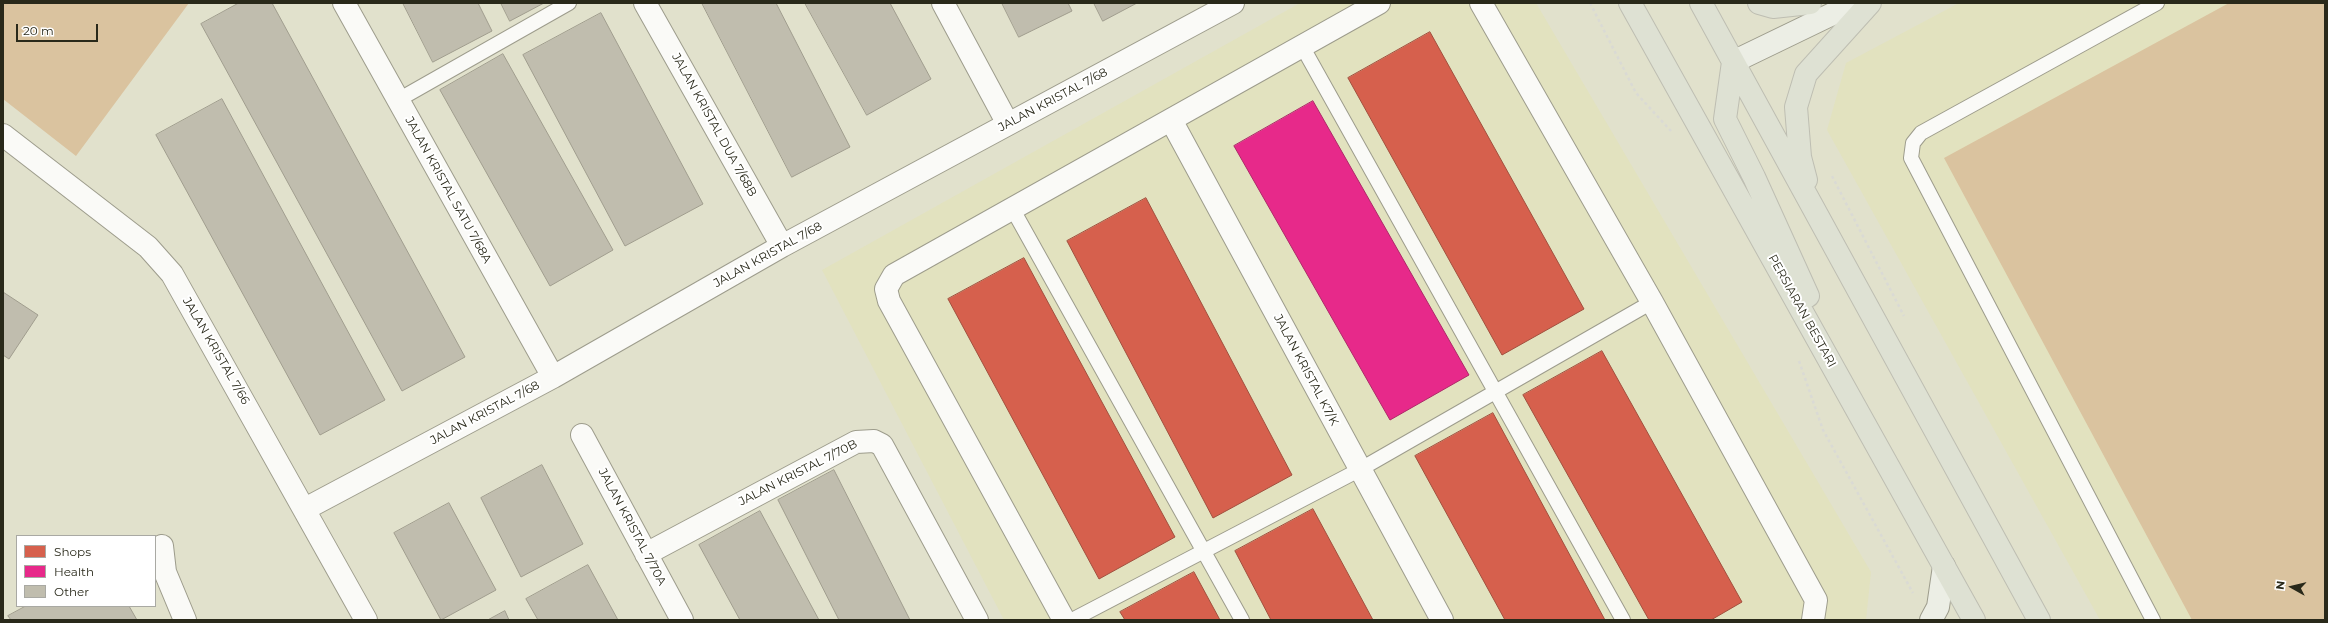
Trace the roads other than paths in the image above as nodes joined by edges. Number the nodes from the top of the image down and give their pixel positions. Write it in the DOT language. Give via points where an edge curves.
graph roads {
  1 [pos="344,3"];
  2 [pos="569,3"];
  3 [pos="645,3"];
  4 [pos="943,3"];
  5 [pos="1233,3"];
  6 [pos="1379,3"];
  7 [pos="1481,3"];
  8 [pos="1630,3"];
  9 [pos="1701,3"];
  10 [pos="1759,3"];
  11 [pos="1810,3"];
  12 [pos="1855,3"];
  13 [pos="1870,3"];
  14 [pos="2157,3"];
  15 [pos="1302,46"];
  16 [pos="1733,62"];
  17 [pos="398,100"];
  18 [pos="1171,120"];
  19 [pos="1008,124"];
  20 [pos="4,139"];
  21 [pos="1012,208"];
  22 [pos="1814,209"];
  23 [pos="782,246"];
  24 [pos="1652,302"];
  25 [pos="553,377"];
  26 [pos="1497,391"];
  27 [pos="1855,406"];
  28 [pos="582,434"];
  29 [pos="1359,470"];
  30 [pos="305,509"];
  31 [pos="162,546"];
  32 [pos="1204,552"];
  33 [pos="646,554"];
  34 [pos="1944,566"];
  35 [pos="185,620"];
  36 [pos="366,620"];
  37 [pos="682,620"];
  38 [pos="977,620"];
  39 [pos="1064,620"];
  40 [pos="1072,620"];
  41 [pos="1242,620"];
  42 [pos="1442,620"];
  43 [pos="1623,620"];
  44 [pos="1813,620"];
  45 [pos="1932,620"];
  46 [pos="1974,620"];
  47 [pos="2039,620"];
  48 [pos="2153,620"];
  1 -- 17 [label="street, JALAN KRISTAL SATU 7/68A"];
  2 -- 17 [label="lane"];
  3 -- 23 [label="street, JALAN KRISTAL DUA 7/68B"];
  4 -- 19 [label="street"];
  5 -- 19 [label="street, JALAN KRISTAL 7/68"];
  6 -- 15 [label="street"];
  7 -- 24 [label="street"];
  8 -- 27 [label="main road, PERSIARAN BESTARI"];
  9 -- 16 [label="main road"];
  10 -- 11 [label="main road" via="1774,7"];
  12 -- 16 [label="street"];
  13 -- 22 [label="main road" via="1806,74 1796,107 1800,157"];
  14 -- 48 [label="lane" via="1921,133 1913,143 1911,158"];
  15 -- 18 [label="street"];
  15 -- 26 [label="lane"];
  16 -- 22 [label="main road"];
  16 -- 27 [label="main road" via="1725,119 1788,251"];
  17 -- 25 [label="street, JALAN KRISTAL SATU 7/68A"];
  18 -- 21 [label="street"];
  18 -- 29 [label="street, JALAN KRISTAL K7/K"];
  19 -- 23 [label="street, JALAN KRISTAL 7/68"];
  20 -- 30 [label="street, JALAN KRISTAL 7/66" via="148,247 172,274"];
  21 -- 32 [label="lane"];
  21 -- 39 [label="street" via="894,275 886,289 889,301"];
  22 -- 47 [label="main road"];
  23 -- 25 [label="street, JALAN KRISTAL 7/68"];
  24 -- 26 [label="lane"];
  24 -- 44 [label="street" via="1816,600"];
  25 -- 30 [label="street, JALAN KRISTAL 7/68"];
  26 -- 29 [label="lane"];
  26 -- 43 [label="lane"];
  27 -- 34 [label="main road, PERSIARAN BESTARI"];
  28 -- 33 [label="street, JALAN KRISTAL 7/70A"];
  29 -- 32 [label="lane"];
  29 -- 42 [label="street, JALAN KRISTAL K7/K"];
  30 -- 36 [label="street, JALAN KRISTAL 7/66"];
  31 -- 35 [label="street" via="165,572"];
  32 -- 40 [label="lane"];
  32 -- 41 [label="lane"];
  33 -- 37 [label="street, JALAN KRISTAL 7/70A"];
  33 -- 38 [label="street, JALAN KRISTAL 7/70B" via="856,442 874,441 882,444"];
  34 -- 45 [label="street" via="1938,607"];
  34 -- 46 [label="main road, PERSIARAN BESTARI"];
}
